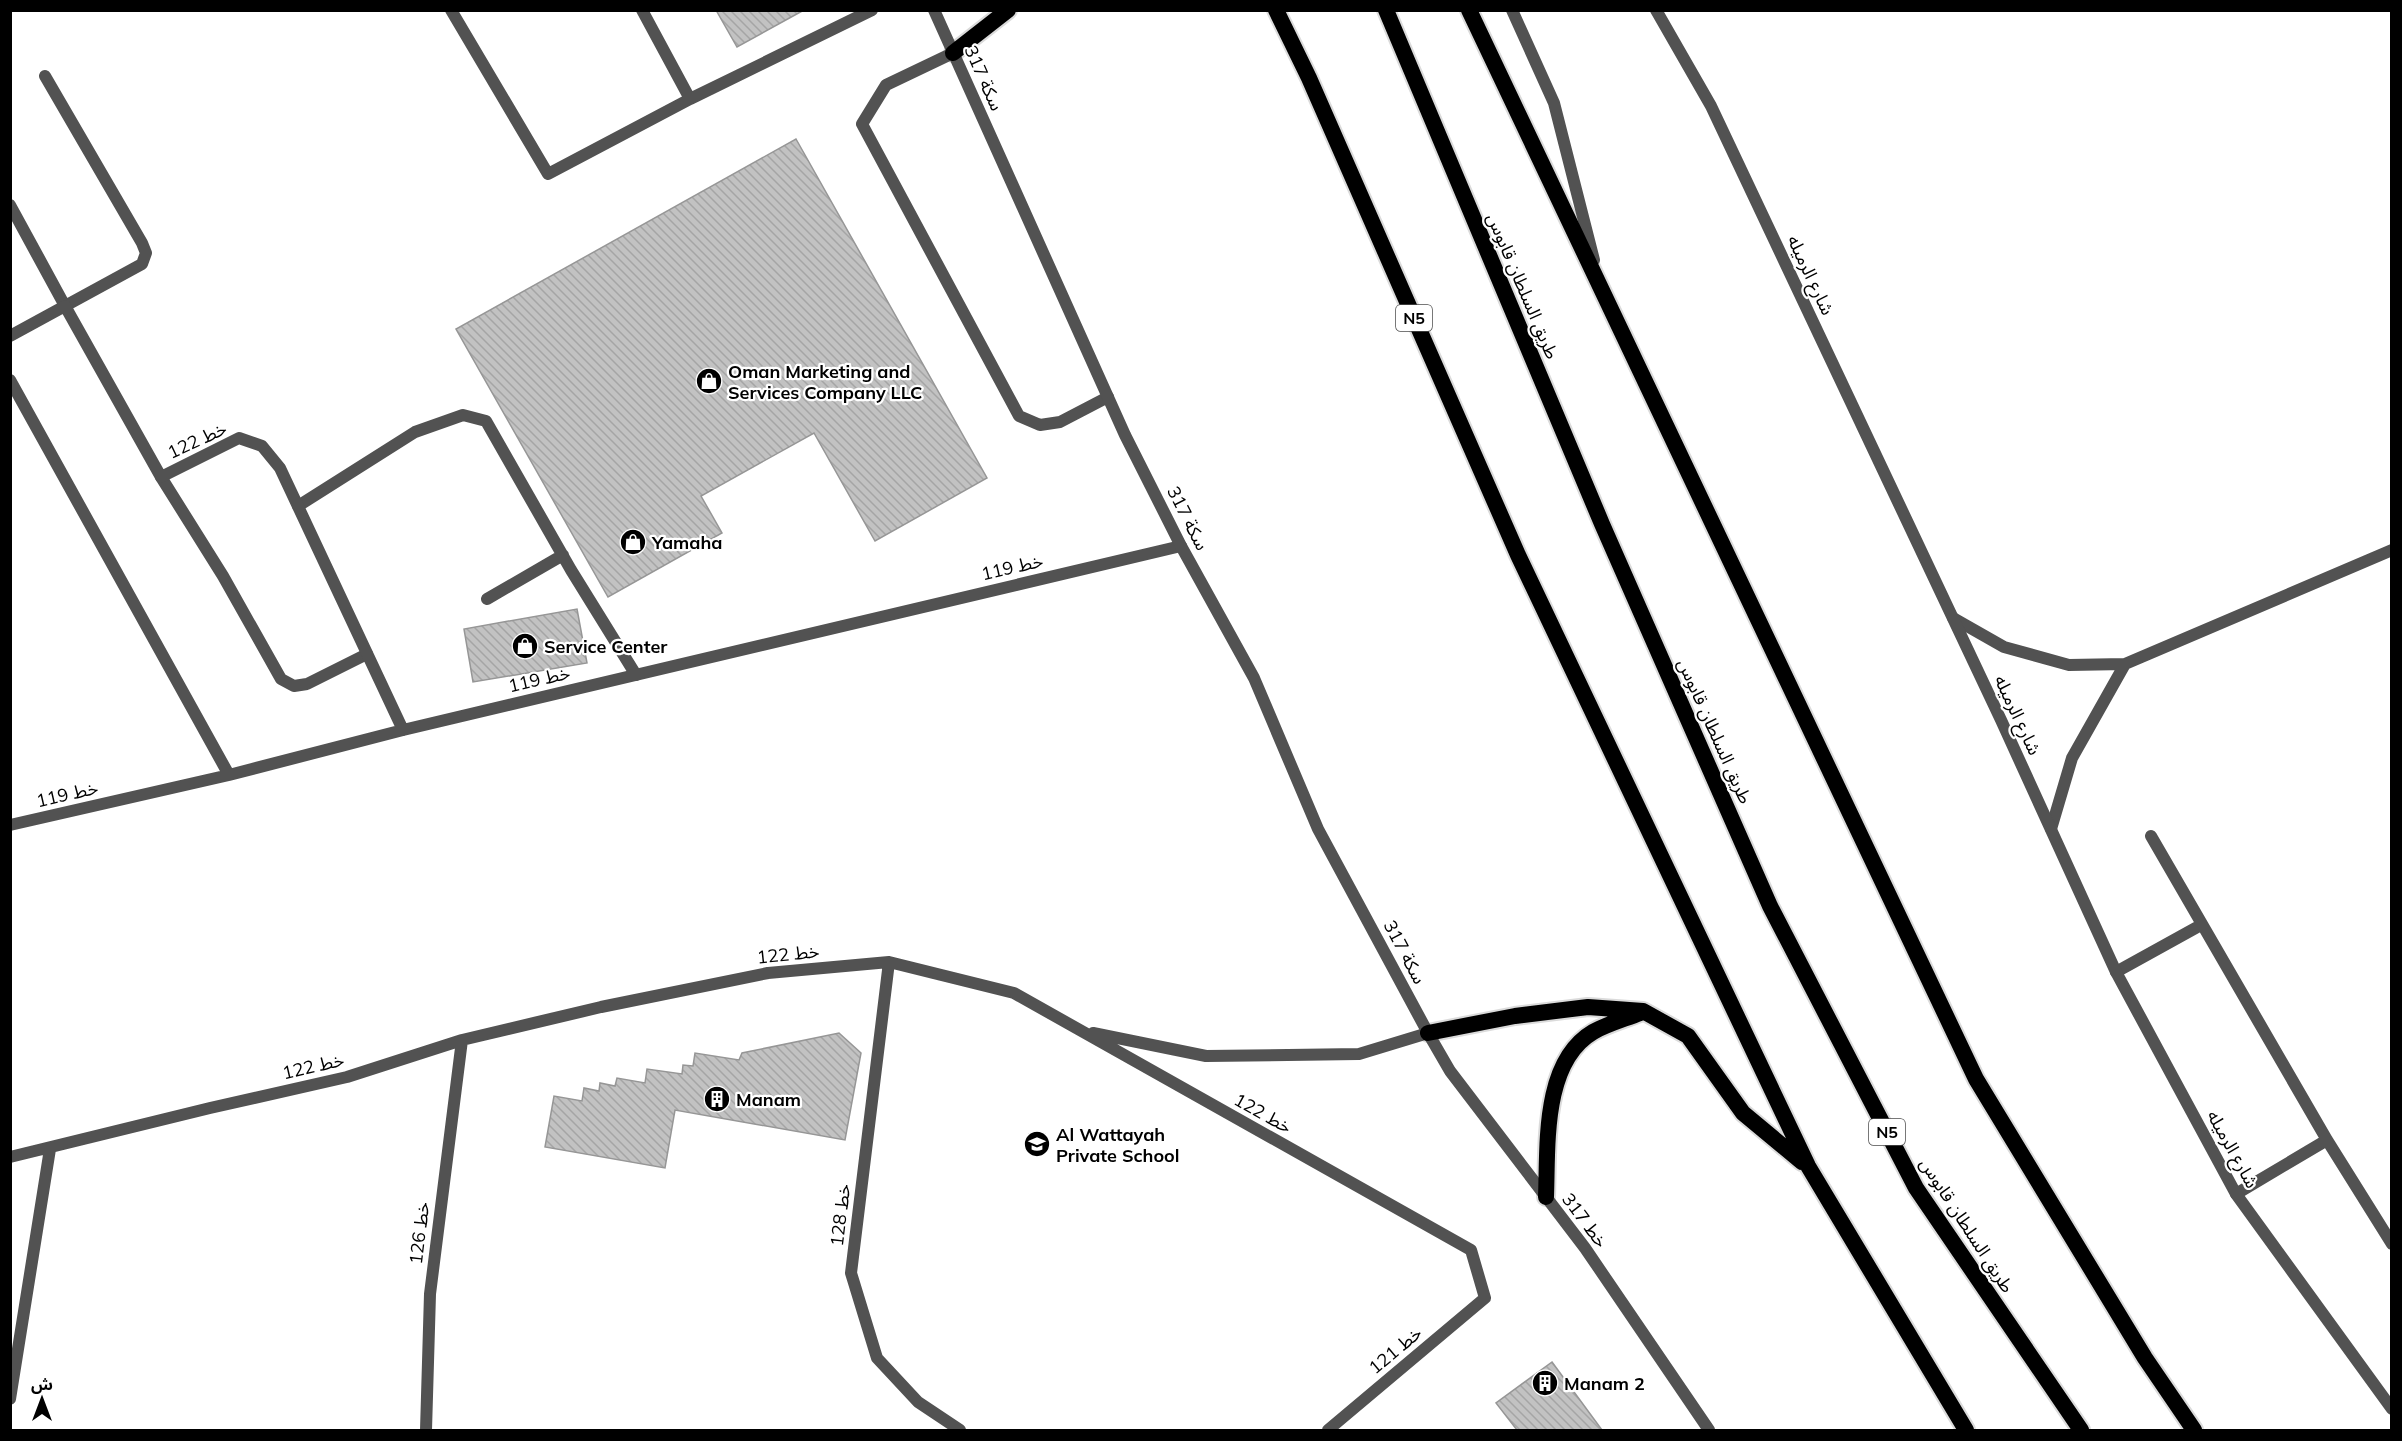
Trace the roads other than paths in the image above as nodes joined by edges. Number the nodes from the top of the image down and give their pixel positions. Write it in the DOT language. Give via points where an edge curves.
graph roads {
  1 [pos="451,10"];
  2 [pos="642,10"];
  3 [pos="872,10"];
  4 [pos="934,10"];
  5 [pos="1008,10"];
  6 [pos="1276,10"];
  7 [pos="1386,10"];
  8 [pos="1468,10"];
  9 [pos="1512,10"];
  10 [pos="1656,10"];
  11 [pos="953,53"];
  12 [pos="45,76"];
  13 [pos="690,99"];
  14 [pos="10,205"];
  15 [pos="1601,290"];
  16 [pos="65,306"];
  17 [pos="10,336"];
  18 [pos="10,380"];
  19 [pos="1108,397"];
  20 [pos="161,477"];
  21 [pos="298,506"];
  22 [pos="1181,546"];
  23 [pos="2391,550"];
  24 [pos="563,555"];
  25 [pos="487,599"];
  26 [pos="1953,618"];
  27 [pos="367,654"];
  28 [pos="2125,664"];
  29 [pos="636,675"];
  30 [pos="403,730"];
  31 [pos="229,775"];
  32 [pos="10,825"];
  33 [pos="2051,830"];
  34 [pos="2151,836"];
  35 [pos="2201,925"];
  36 [pos="890,963"];
  37 [pos="2116,972"];
  38 [pos="1643,1011"];
  39 [pos="1080,1030"];
  40 [pos="1428,1034"];
  41 [pos="462,1041"];
  42 [pos="2327,1140"];
  43 [pos="50,1149"];
  44 [pos="10,1157"];
  45 [pos="1808,1166"];
  46 [pos="2236,1194"];
  47 [pos="1546,1197"];
  48 [pos="2391,1244"];
  49 [pos="1485,1298"];
  50 [pos="10,1399"];
  51 [pos="2391,1409"];
  52 [pos="426,1431"];
  53 [pos="960,1431"];
  54 [pos="1328,1431"];
  55 [pos="1709,1431"];
  56 [pos="1966,1431"];
  57 [pos="2081,1431"];
  58 [pos="2194,1431"];
  1 -- 13 [label="street" via="548,174"];
  2 -- 13 [label="street"];
  3 -- 13 [label="street"];
  4 -- 11 [label="street, سكة 317"];
  5 -- 11 [label="highway"];
  6 -- 45 [label="highway, N5" via="1508,534"];
  7 -- 57 [label="highway, طريق السلطان قابوس / N5" via="1635,600 1770,906 1916,1188"];
  8 -- 15 [label="highway"];
  9 -- 15 [label="street" via="1554,103"];
  10 -- 26 [label="street, شارع الرميله" via="1711,106"];
  11 -- 19 [label="street, سكة 317"];
  11 -- 19 [label="street" via="886,85 862,124 1019,416 1040,425 1060,422"];
  12 -- 16 [label="street" via="146,253 142,264"];
  14 -- 16 [label="street, خط 122"];
  15 -- 58 [label="highway" via="1976,1080 2145,1358"];
  16 -- 17 [label="street"];
  16 -- 20 [label="street, خط 122"];
  18 -- 31 [label="street"];
  19 -- 22 [label="street, سكة 317"];
  20 -- 21 [label="street, خط 122" via="239,438 262,446 280,468"];
  20 -- 27 [label="street" via="281,679 294,686 307,684"];
  21 -- 24 [label="street" via="415,432 464,414 486,421"];
  21 -- 27 [label="street, خط 122"];
  22 -- 29 [label="street, خط 119"];
  22 -- 40 [label="street, سكة 317" via="1254,678 1318,830"];
  23 -- 28 [label="street"];
  24 -- 25 [label="street"];
  24 -- 29 [label="street"];
  26 -- 28 [label="street" via="2004,647 2069,665"];
  26 -- 33 [label="street, شارع الرميله"];
  27 -- 30 [label="street, خط 122"];
  28 -- 33 [label="street" via="2072,758"];
  29 -- 30 [label="street, خط 119"];
  30 -- 31 [label="street, خط 119"];
  31 -- 32 [label="street, خط 119"];
  33 -- 37 [label="street, شارع الرميله"];
  34 -- 35 [label="street"];
  35 -- 37 [label="street"];
  35 -- 42 [label="street"];
  36 -- 39 [label="street, خط 122" via="1014,993"];
  36 -- 41 [label="street, خط 122" via="768,973 601,1007"];
  36 -- 53 [label="street, خط 128" via="851,1273 877,1358 918,1402"];
  37 -- 46 [label="street, شارع الرميله"];
  38 -- 40 [label="highway" via="1588,1007 1515,1016"];
  38 -- 45 [label="highway" via="1688,1036 1743,1113"];
  38 -- 47 [label="highway" via="1592,1033 1568,1054 1552,1094"];
  39 -- 40 [label="street" via="1206,1056 1359,1054"];
  39 -- 49 [label="street, خط 122" via="1470,1250"];
  40 -- 47 [label="street, خط 317" via="1450,1071"];
  41 -- 43 [label="street, خط 122" via="347,1077"];
  41 -- 52 [label="street, خط 126" via="430,1294"];
  42 -- 46 [label="street"];
  42 -- 48 [label="street"];
  43 -- 44 [label="street, خط 122"];
  43 -- 50 [label="street"];
  45 -- 56 [label="highway, N5"];
  46 -- 51 [label="street, شارع الرميله"];
  47 -- 55 [label="street, خط 317"];
  49 -- 54 [label="street, خط 121"];
}
